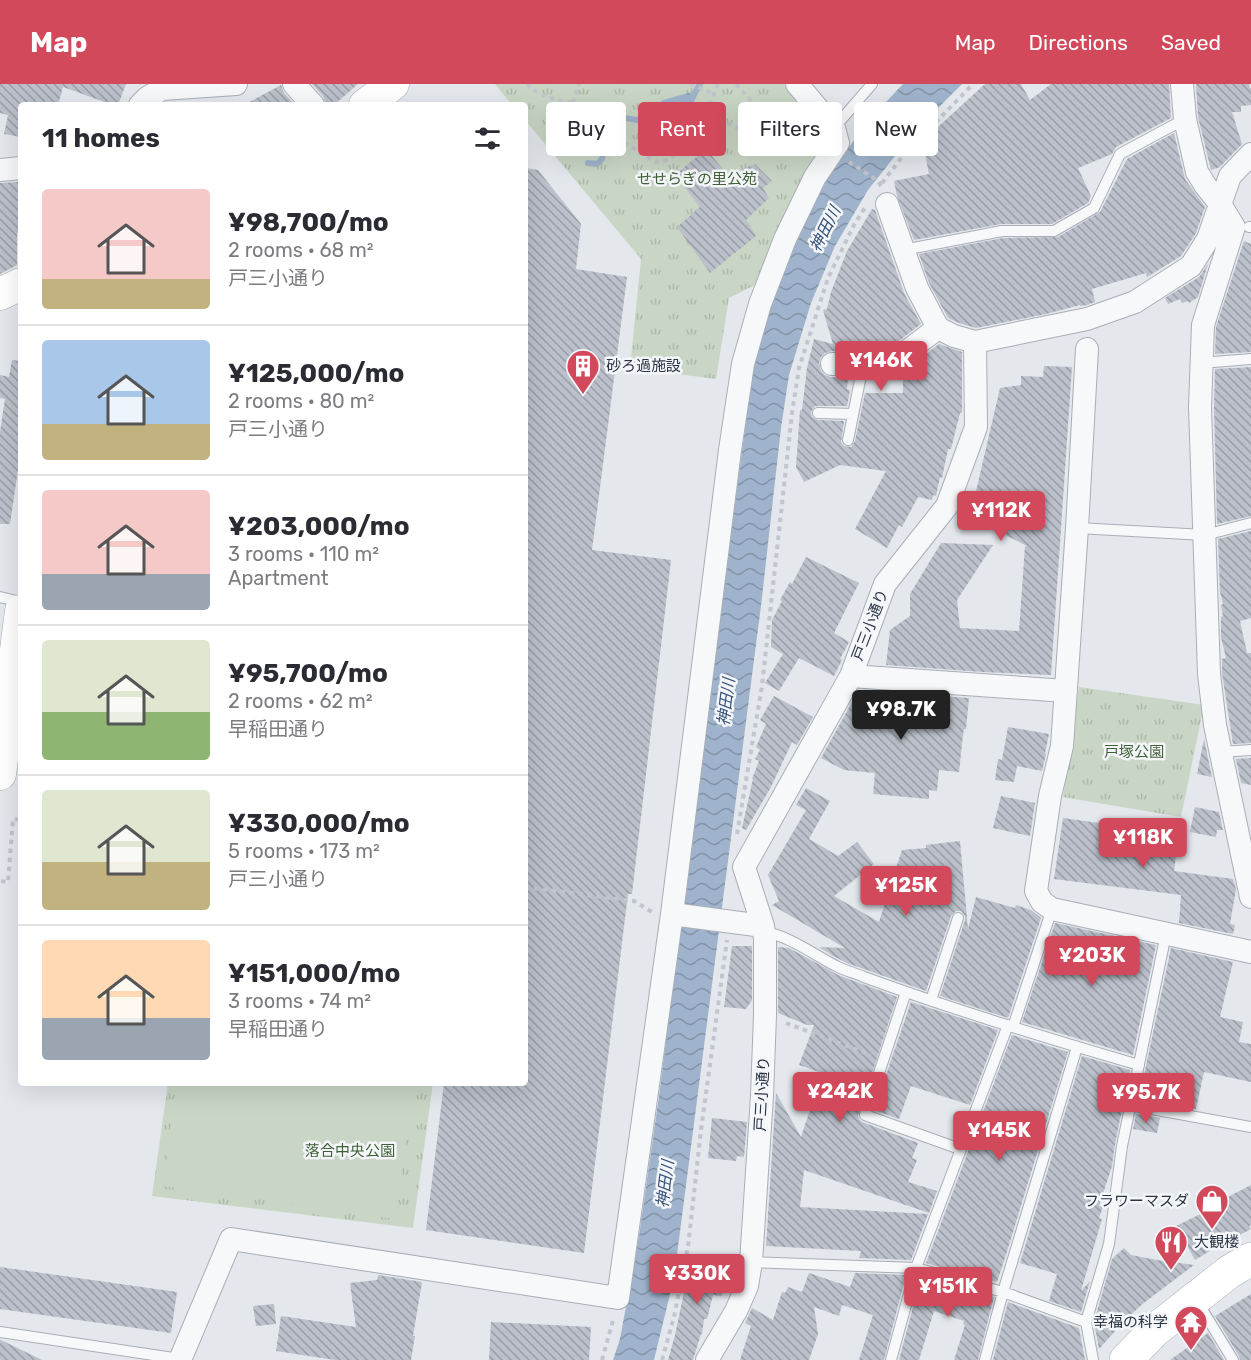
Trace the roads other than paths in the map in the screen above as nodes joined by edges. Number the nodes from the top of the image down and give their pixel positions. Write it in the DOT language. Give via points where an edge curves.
graph roads {
  1 [pos="236,84"];
  2 [pos="294,84"];
  3 [pos="393,84"];
  4 [pos="797,84"];
  5 [pos="872,84"];
  6 [pos="1182,84"];
  7 [pos="146,96"];
  8 [pos="310,102"];
  9 [pos="370,102"];
  10 [pos="809,102"];
  11 [pos="842,111"];
  12 [pos="1185,120"];
  13 [pos="1251,154"];
  14 [pos="829,156"];
  15 [pos="18,168"];
  16 [pos="0,170"];
  17 [pos="877,200"];
  18 [pos="1220,204"];
  19 [pos="903,250"];
  20 [pos="18,285"];
  21 [pos="0,294"];
  22 [pos="938,328"];
  23 [pos="975,342"];
  24 [pos="1087,349"];
  25 [pos="1251,359"];
  26 [pos="1201,363"];
  27 [pos="832,364"];
  28 [pos="863,365"];
  29 [pos="818,413"];
  30 [pos="853,414"];
  31 [pos="848,440"];
  32 [pos="1251,523"];
  33 [pos="1077,528"];
  34 [pos="1205,535"];
  35 [pos="0,597"];
  36 [pos="18,601"];
  37 [pos="18,629"];
  38 [pos="850,676"];
  39 [pos="1066,691"];
  40 [pos="4,711"];
  41 [pos="1251,750"];
  42 [pos="1221,752"];
  43 [pos="0,774"];
  44 [pos="1251,897"];
  45 [pos="1052,909"];
  46 [pos="671,916"];
  47 [pos="958,918"];
  48 [pos="763,929"];
  49 [pos="1166,934"];
  50 [pos="1251,952"];
  51 [pos="906,992"];
  52 [pos="931,1000"];
  53 [pos="1010,1026"];
  54 [pos="1077,1047"];
  55 [pos="1139,1065"];
  56 [pos="1130,1105"];
  57 [pos="1251,1127"];
  58 [pos="960,1149"];
  59 [pos="1251,1259"];
  60 [pos="751,1262"];
  61 [pos="916,1268"];
  62 [pos="1003,1292"];
  63 [pos="1196,1299"];
  64 [pos="1086,1322"];
  65 [pos="0,1332"];
  66 [pos="180,1360"];
  67 [pos="707,1360"];
  68 [pos="891,1360"];
  69 [pos="985,1360"];
  70 [pos="1093,1360"];
  71 [pos="1126,1360"];
  72 [pos="1233,1360"];
  1 -- 7 [label="street" via="162,89"];
  2 -- 8 [label="street"];
  3 -- 9 [label="street"];
  4 -- 10 [label="street"];
  5 -- 11 [label="lane"];
  6 -- 12 [label="street"];
  12 -- 18 [label="street" via="1197,172"];
  12 -- 19 [label="lane" via="1120,154 1094,208 1054,231 1002,231"];
  13 -- 18 [label="street" via="1230,176"];
  14 -- 46 [label="street" via="785,239 743,364"];
  15 -- 16 [label="street"];
  17 -- 19 [label="street"];
  18 -- 23 [label="street" via="1208,238 1191,266 1135,302 1087,320"];
  18 -- 26 [label="street" via="1234,227 1203,325"];
  19 -- 22 [label="street"];
  20 -- 21 [label="street"];
  22 -- 23 [label="street"];
  22 -- 28 [label="street" via="890,365"];
  23 -- 38 [label="street, 戸三小通り" via="976,427 947,506 885,584"];
  24 -- 33 [label="street"];
  25 -- 26 [label="lane"];
  26 -- 34 [label="street"];
  27 -- 28 [label="street"];
  28 -- 30 [label="lane"];
  29 -- 30 [label="lane"];
  30 -- 31 [label="lane"];
  32 -- 34 [label="lane"];
  33 -- 34 [label="lane"];
  33 -- 39 [label="street"];
  34 -- 42 [label="street" via="1209,674"];
  35 -- 36 [label="lane"];
  37 -- 40 [label="street"];
  38 -- 39 [label="street"];
  38 -- 48 [label="street, 戸三小通り" via="744,867"];
  39 -- 45 [label="street" via="1062,746 1036,891"];
  40 -- 43 [label="street"];
  41 -- 42 [label="lane"];
  42 -- 44 [label="street"];
  45 -- 49 [label="street"];
  45 -- 53 [label="lane"];
  46 -- 48 [label="street"];
  46 -- 66 [label="street" via="618,1299 231,1239"];
  47 -- 52 [label="lane"];
  48 -- 51 [label="lane" via="840,968"];
  48 -- 60 [label="street, 戸三小通り" via="765,1015"];
  49 -- 50 [label="street"];
  49 -- 55 [label="lane"];
  51 -- 52 [label="lane"];
  51 -- 58 [label="lane" via="865,1115"];
  52 -- 53 [label="lane"];
  53 -- 54 [label="lane"];
  53 -- 58 [label="lane"];
  54 -- 55 [label="lane"];
  54 -- 62 [label="lane"];
  55 -- 56 [label="lane"];
  56 -- 57 [label="lane"];
  56 -- 64 [label="lane" via="1109,1244"];
  58 -- 61 [label="lane"];
  59 -- 63 [label="main road"];
  60 -- 61 [label="lane"];
  60 -- 67 [label="street, 戸三小通り" via="747,1286 736,1311"];
  61 -- 62 [label="lane"];
  61 -- 68 [label="lane"];
  62 -- 64 [label="lane"];
  62 -- 69 [label="lane"];
  63 -- 71 [label="main road" via="1154,1331"];
  63 -- 72 [label="lane"];
  64 -- 70 [label="lane"];
  65 -- 66 [label="lane"];
}
